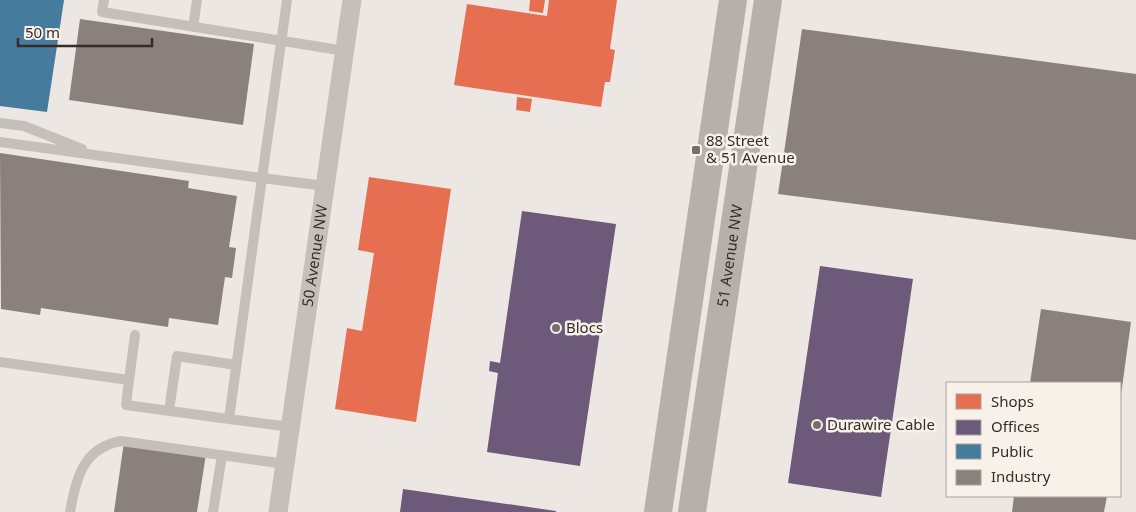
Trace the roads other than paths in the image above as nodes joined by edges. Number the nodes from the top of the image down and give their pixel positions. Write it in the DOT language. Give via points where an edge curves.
graph roads {
  1 [pos="104,0"];
  2 [pos="197,0"];
  3 [pos="287,0"];
  4 [pos="352,0"];
  5 [pos="733,0"];
  6 [pos="768,0"];
  7 [pos="193,27"];
  8 [pos="281,41"];
  9 [pos="345,51"];
  10 [pos="0,123"];
  11 [pos="0,142"];
  12 [pos="96,155"];
  13 [pos="262,178"];
  14 [pos="325,186"];
  15 [pos="135,334"];
  16 [pos="0,362"];
  17 [pos="236,365"];
  18 [pos="129,380"];
  19 [pos="170,411"];
  20 [pos="229,419"];
  21 [pos="290,427"];
  22 [pos="222,455"];
  23 [pos="285,464"];
  24 [pos="70,512"];
  25 [pos="213,512"];
  26 [pos="278,512"];
  27 [pos="658,512"];
  28 [pos="692,512"];
  1 -- 7 [label="lane" via="102,12"];
  2 -- 7 [label="lane"];
  3 -- 8 [label="lane"];
  4 -- 9 [label="street, 50 Avenue NW"];
  5 -- 27 [label="main road"];
  6 -- 28 [label="main road, 51 Avenue NW"];
  7 -- 8 [label="lane"];
  8 -- 9 [label="lane"];
  8 -- 13 [label="lane"];
  9 -- 14 [label="street, 50 Avenue NW"];
  10 -- 12 [label="lane" via="24,126"];
  11 -- 12 [label="lane"];
  12 -- 13 [label="lane"];
  13 -- 14 [label="lane"];
  13 -- 17 [label="lane"];
  14 -- 21 [label="street, 50 Avenue NW"];
  15 -- 18 [label="lane"];
  16 -- 18 [label="lane"];
  17 -- 19 [label="lane" via="177,356"];
  17 -- 20 [label="lane"];
  18 -- 19 [label="lane" via="126,405"];
  19 -- 20 [label="lane"];
  20 -- 21 [label="lane"];
  21 -- 23 [label="street, 50 Avenue NW"];
  22 -- 23 [label="lane"];
  22 -- 24 [label="lane" via="121,441 110,443 92,452 75,485"];
  22 -- 25 [label="lane"];
  23 -- 26 [label="street, 50 Avenue NW"];
}
